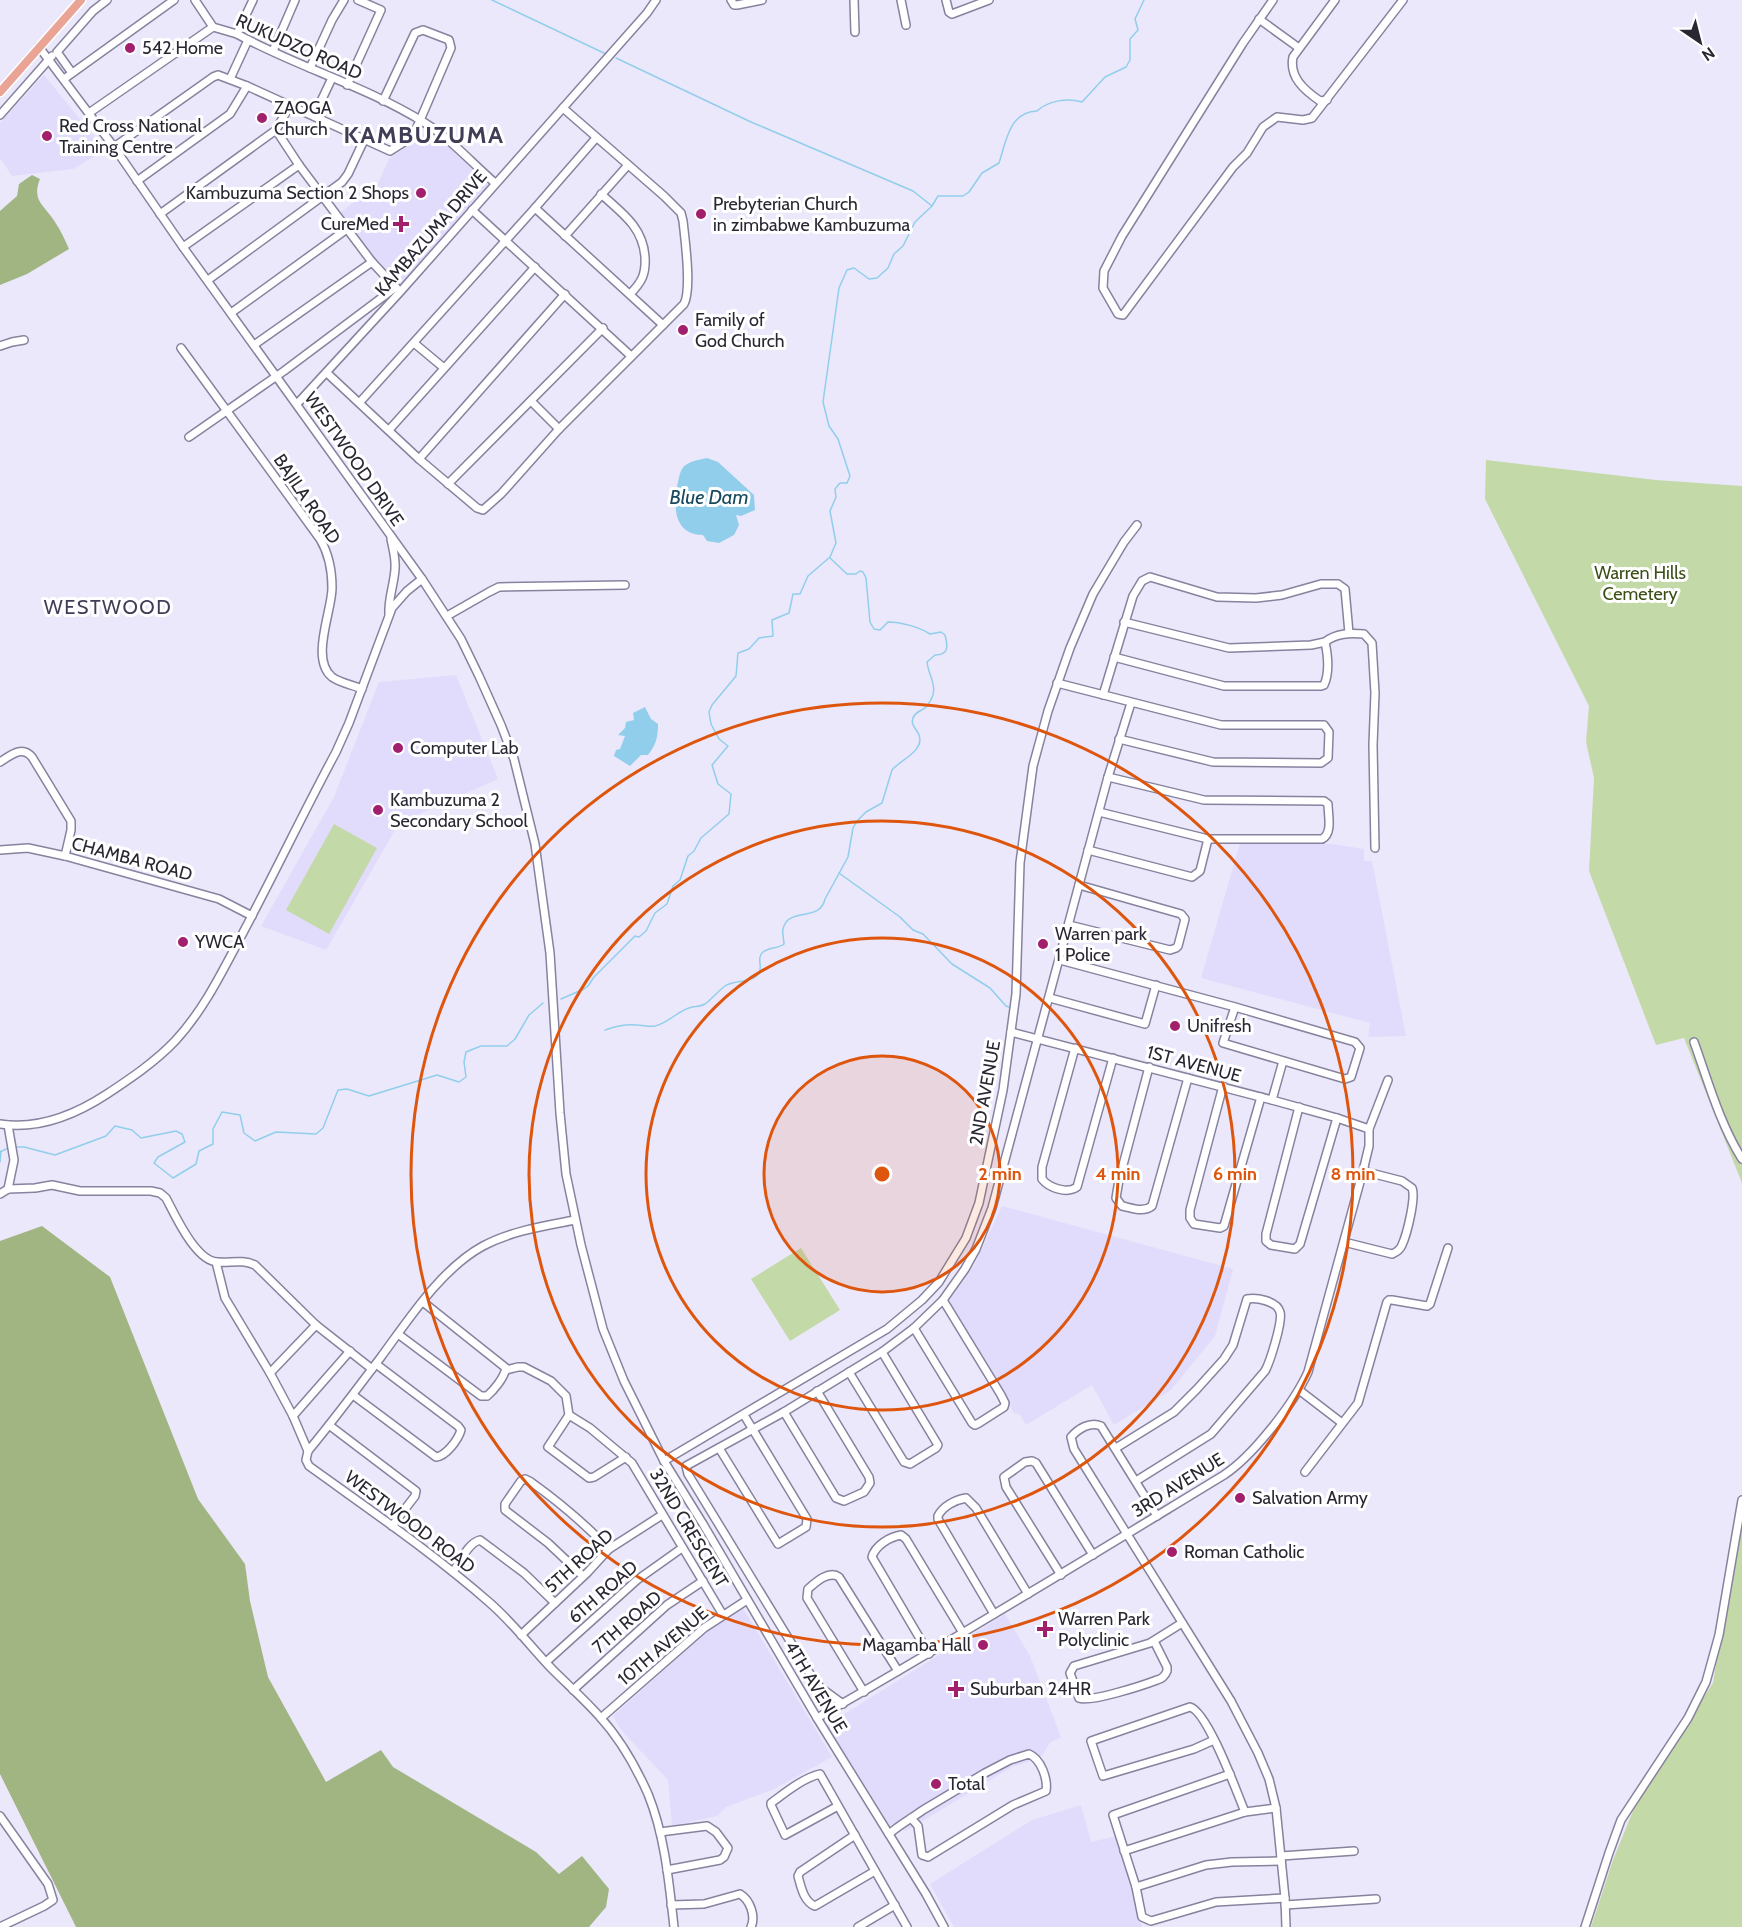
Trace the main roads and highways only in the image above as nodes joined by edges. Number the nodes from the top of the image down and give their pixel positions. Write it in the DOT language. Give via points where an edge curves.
graph roads {
  1 [pos="81,0"];
  2 [pos="0,92"];
  1 -- 2 [label="main road"];
}
